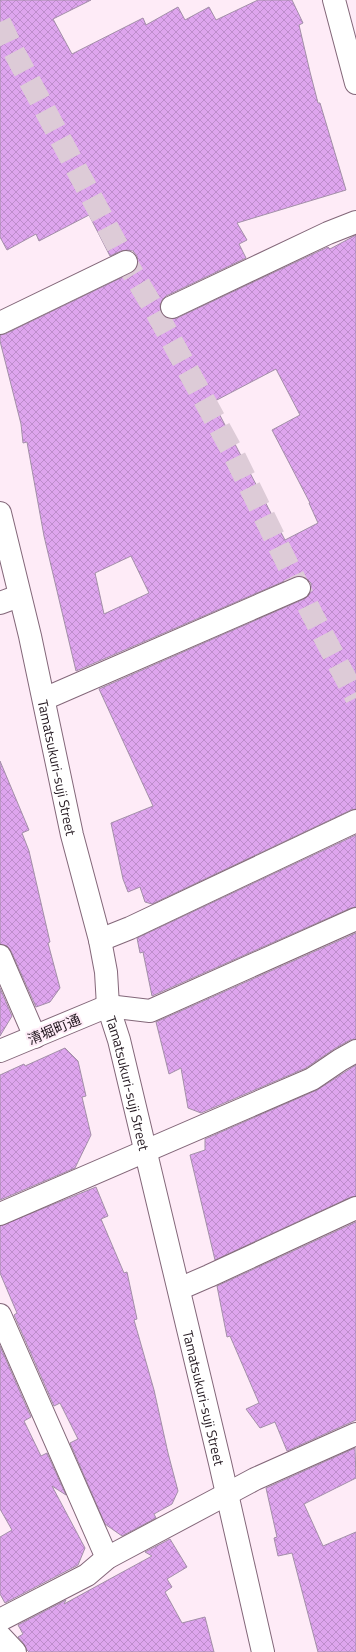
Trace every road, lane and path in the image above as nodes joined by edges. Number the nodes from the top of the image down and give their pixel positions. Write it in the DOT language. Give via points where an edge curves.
graph roads {
  1 [pos="334,0"];
  2 [pos="356,83"];
  3 [pos="356,222"];
  4 [pos="126,262"];
  5 [pos="172,307"];
  6 [pos="0,324"];
  7 [pos="0,513"];
  8 [pos="299,588"];
  9 [pos="10,600"];
  10 [pos="44,699"];
  11 [pos="356,821"];
  12 [pos="356,919"];
  13 [pos="100,940"];
  14 [pos="0,956"];
  15 [pos="108,1006"];
  16 [pos="35,1037"];
  17 [pos="0,1051"];
  18 [pos="356,1052"];
  19 [pos="146,1152"];
  20 [pos="356,1208"];
  21 [pos="0,1214"];
  22 [pos="179,1289"];
  23 [pos="0,1314"];
  24 [pos="356,1434"];
  25 [pos="227,1494"];
  26 [pos="107,1558"];
  27 [pos="0,1620"];
  28 [pos="0,1636"];
  29 [pos="15,1652"];
  30 [pos="263,1652"];
  1 -- 2 [label="street"];
  3 -- 5 [label="street"];
  4 -- 6 [label="street"];
  7 -- 9 [label="street, Tamatsukuri-suji Street"];
  8 -- 10 [label="street"];
  9 -- 10 [label="street, Tamatsukuri-suji Street"];
  10 -- 13 [label="street, Tamatsukuri-suji Street" via="72,836"];
  11 -- 13 [label="street"];
  12 -- 15 [label="street" via="150,1011"];
  13 -- 15 [label="street, Tamatsukuri-suji Street" via="106,972"];
  14 -- 16 [label="street"];
  15 -- 16 [label="street, 清堀町通"];
  15 -- 19 [label="street, Tamatsukuri-suji Street" via="119,1040"];
  16 -- 17 [label="street, 清堀町通"];
  18 -- 19 [label="street" via="312,1079"];
  19 -- 21 [label="street" via="110,1165"];
  19 -- 22 [label="street, Tamatsukuri-suji Street"];
  20 -- 22 [label="street"];
  22 -- 25 [label="street, Tamatsukuri-suji Street"];
  23 -- 26 [label="street"];
  24 -- 25 [label="street" via="254,1479"];
  25 -- 26 [label="street"];
  25 -- 30 [label="street, Tamatsukuri-suji Street"];
  26 -- 27 [label="street" via="87,1575"];
  28 -- 29 [label="street"];
}
